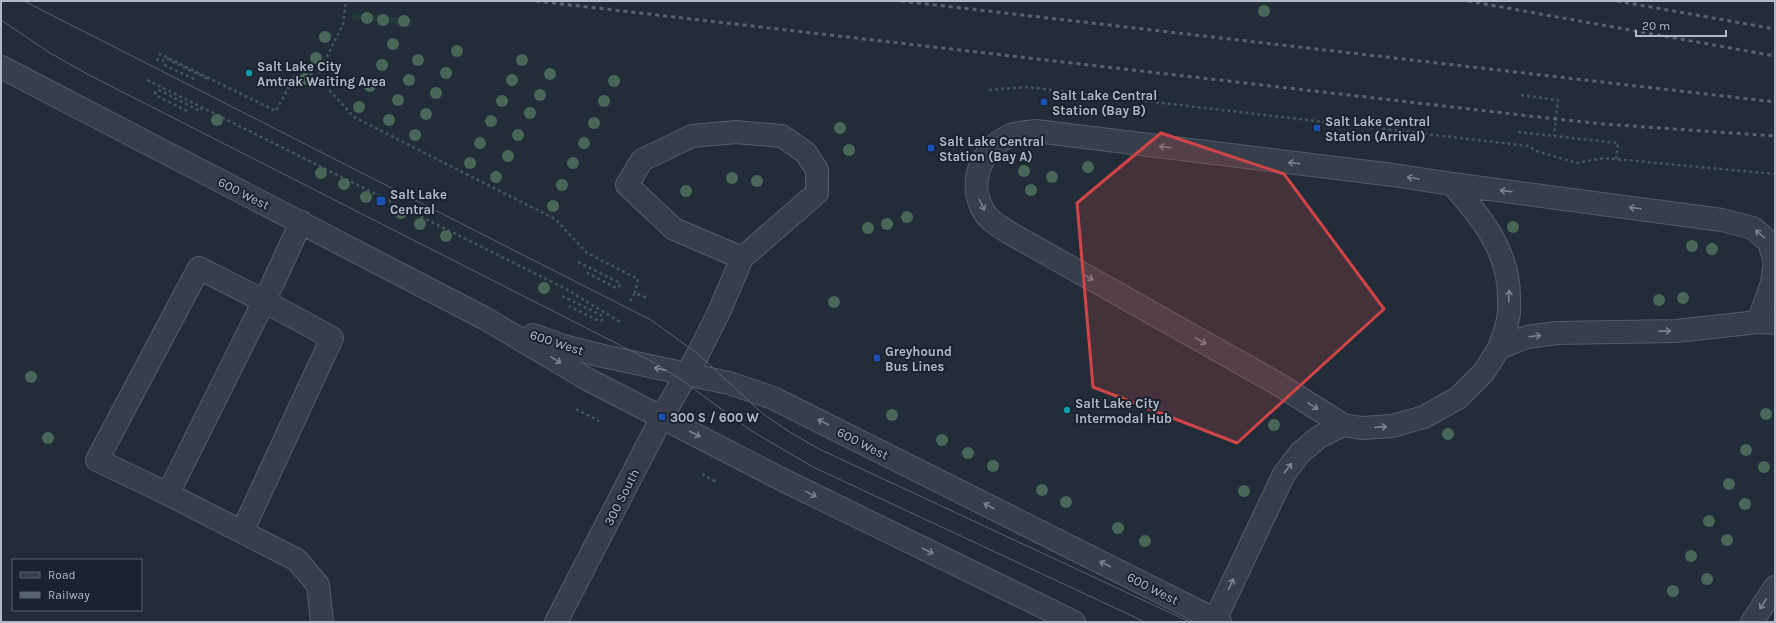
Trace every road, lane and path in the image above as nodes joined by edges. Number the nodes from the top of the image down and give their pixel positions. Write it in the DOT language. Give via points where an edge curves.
graph roads {
  1 [pos="346,1"];
  2 [pos="157,61"];
  3 [pos="1,67"];
  4 [pos="209,77"];
  5 [pos="317,77"];
  6 [pos="194,79"];
  7 [pos="147,80"];
  8 [pos="989,90"];
  9 [pos="1521,95"];
  10 [pos="202,107"];
  11 [pos="187,111"];
  12 [pos="1518,132"];
  13 [pos="1554,136"];
  14 [pos="1616,159"];
  15 [pos="1775,174"];
  16 [pos="1452,184"];
  17 [pos="300,222"];
  18 [pos="742,258"];
  19 [pos="578,262"];
  20 [pos="586,272"];
  21 [pos="635,293"];
  22 [pos="562,296"];
  23 [pos="647,298"];
  24 [pos="264,301"];
  25 [pos="630,301"];
  26 [pos="569,306"];
  27 [pos="486,318"];
  28 [pos="620,322"];
  29 [pos="1767,322"];
  30 [pos="1499,348"];
  31 [pos="687,374"];
  32 [pos="576,409"];
  33 [pos="662,417"];
  34 [pos="599,421"];
  35 [pos="1343,425"];
  36 [pos="702,474"];
  37 [pos="716,482"];
  38 [pos="168,494"];
  39 [pos="242,532"];
  40 [pos="1775,587"];
  41 [pos="1217,621"];
  42 [pos="322,622"];
  43 [pos="556,622"];
  44 [pos="1074,622"];
  45 [pos="1752,622"];
  1 -- 5 [label="path" via="343,24"];
  2 -- 4 [label="path" via="160,54"];
  3 -- 17 [label="street, 600 West"];
  4 -- 5 [label="path" via="276,110 299,68"];
  4 -- 6 [label="path" via="208,79 167,59 163,60 166,66"];
  5 -- 21 [label="path" via="354,117 555,219 587,253 638,279"];
  7 -- 10 [label="path"];
  8 -- 14 [label="path" via="1027,88 1528,146 1539,152 1577,163 1603,158"];
  9 -- 13 [label="path" via="1558,100"];
  10 -- 11 [label="path" via="200,111 159,90 156,91 155,94 159,97"];
  10 -- 28 [label="path" via="566,288"];
  12 -- 13 [label="path"];
  13 -- 14 [label="path" via="1618,143"];
  14 -- 15 [label="path"];
  29 -- 16 [label="street, one-way" via="1775,262 1769,242 1753,228 1722,220"];
  30 -- 16 [label="street, one-way" via="1509,318 1509,289 1504,258 1478,213"];
  16 -- 35 [label="street, one-way" via="1036,131 1012,135 991,149 978,168 976,194 987,216 1008,232 1278,384"];
  17 -- 24 [label="street"];
  17 -- 27 [label="street, 600 West"];
  18 -- 18 [label="street" via="817,193 817,170 806,153 782,136 736,132 692,136 642,160 628,185 674,229"];
  18 -- 31 [label="street, 300 South" via="719,312"];
  19 -- 20 [label="path" via="620,285 618,288 614,287"];
  21 -- 23 [label="path"];
  21 -- 25 [label="path"];
  22 -- 26 [label="path" via="603,318 601,321 597,320"];
  24 -- 38 [label="street"];
  24 -- 38 [label="street" via="199,268 97,460"];
  24 -- 39 [label="street" via="332,338"];
  31 -- 27 [label="street, 600 West, one-way" via="563,346"];
  27 -- 33 [label="street, 600 West, one-way" via="587,379"];
  30 -- 29 [label="street, one-way" via="1527,337 1557,333 1676,331"];
  35 -- 30 [label="street, one-way" via="1362,428 1392,426 1424,418 1458,398 1484,372"];
  31 -- 33 [label="street, 300 South"];
  41 -- 31 [label="street, 600 West, one-way" via="773,398 729,383"];
  32 -- 34 [label="path"];
  33 -- 43 [label="street, 300 South"];
  33 -- 44 [label="street, 600 West, one-way" via="783,480"];
  41 -- 35 [label="street, one-way" via="1284,474 1300,453 1319,437"];
  36 -- 37 [label="path"];
  38 -- 39 [label="street"];
  39 -- 42 [label="street" via="297,560 318,585"];
  40 -- 45 [label="street, one-way"];
}
